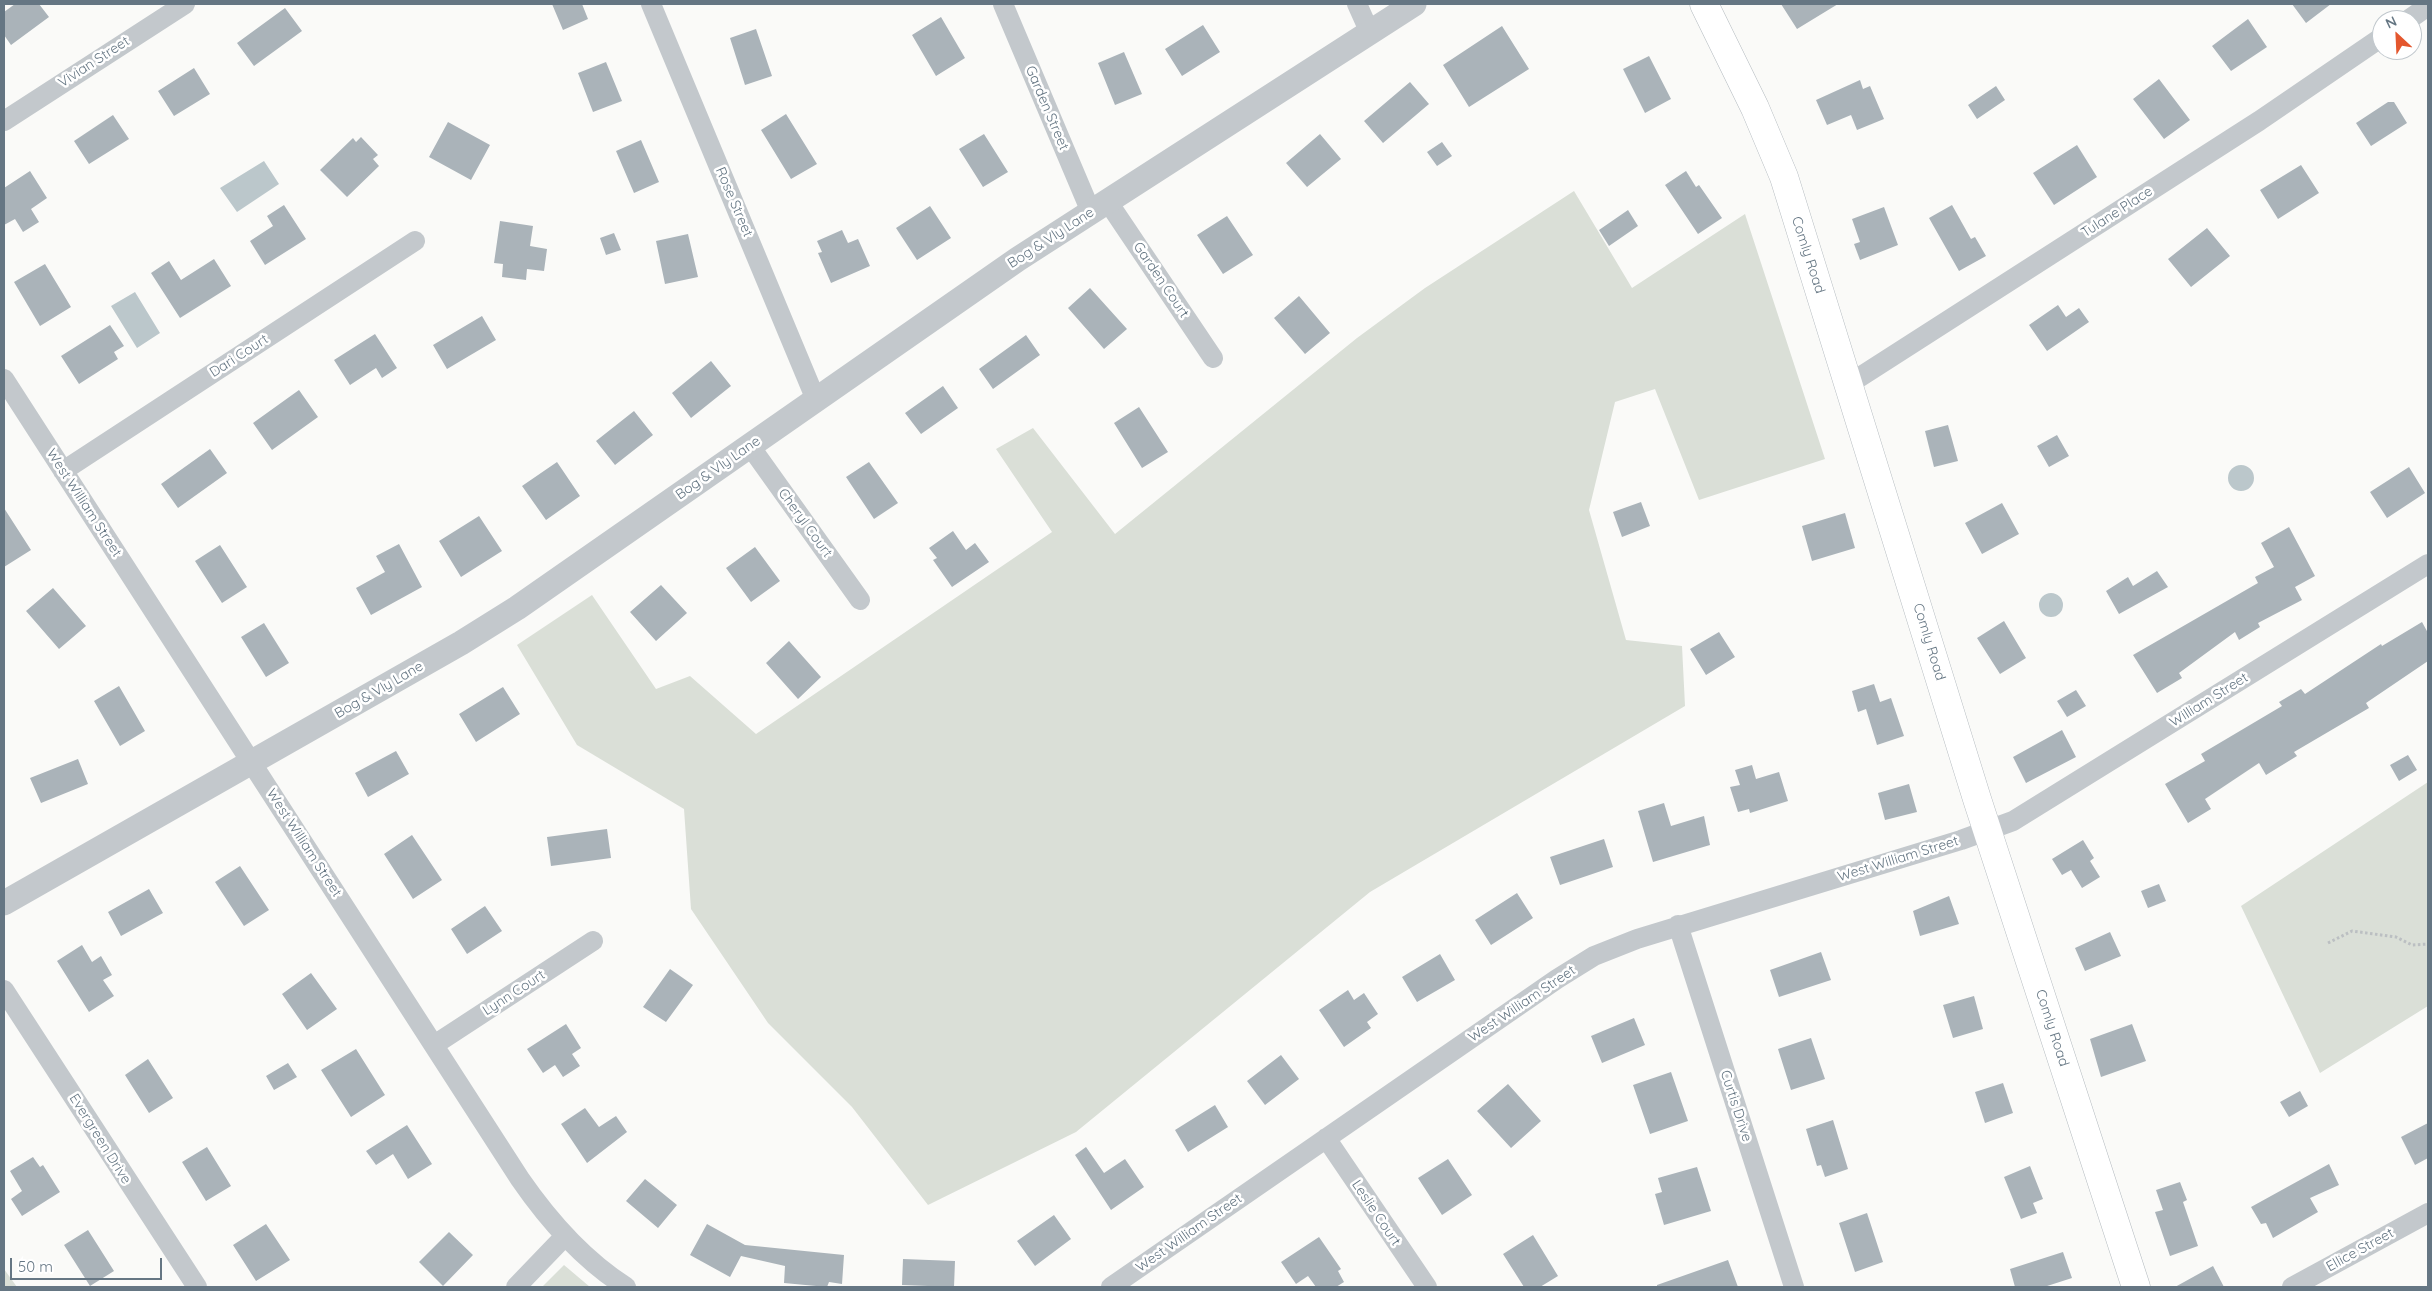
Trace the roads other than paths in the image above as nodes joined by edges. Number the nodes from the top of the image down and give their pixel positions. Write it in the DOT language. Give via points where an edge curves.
graph roads {
  1 [pos="185,4"];
  2 [pos="651,4"];
  3 [pos="1003,4"];
  4 [pos="1357,4"];
  5 [pos="1414,4"];
  6 [pos="1704,4"];
  7 [pos="1370,33"];
  8 [pos="2372,44"];
  9 [pos="4,121"];
  10 [pos="1100,207"];
  11 [pos="415,241"];
  12 [pos="1213,358"];
  13 [pos="4,379"];
  14 [pos="1849,384"];
  15 [pos="816,400"];
  16 [pos="750,446"];
  17 [pos="63,471"];
  18 [pos="2428,564"];
  19 [pos="860,600"];
  20 [pos="252,763"];
  21 [pos="1988,832"];
  22 [pos="4,903"];
  23 [pos="1678,925"];
  24 [pos="593,941"];
  25 [pos="4,990"];
  26 [pos="434,1045"];
  27 [pos="1326,1138"];
  28 [pos="2428,1213"];
  29 [pos="565,1236"];
  30 [pos="197,1287"];
  31 [pos="516,1287"];
  32 [pos="626,1287"];
  33 [pos="1111,1287"];
  34 [pos="1427,1287"];
  35 [pos="1794,1287"];
  36 [pos="2136,1287"];
  37 [pos="2292,1287"];
  1 -- 9 [label="street, Vivian Street"];
  2 -- 15 [label="street, Rose Street"];
  3 -- 10 [label="street, Garden Street"];
  4 -- 7 [label="street"];
  5 -- 7 [label="street, Bog & Vly Lane"];
  6 -- 14 [label="main road, Comly Road" via="1755,108 1784,177"];
  7 -- 10 [label="street, Bog & Vly Lane"];
  8 -- 14 [label="street, Tulane Place" via="2251,127"];
  10 -- 12 [label="street, Garden Court"];
  10 -- 15 [label="street, Bog & Vly Lane" via="1018,259"];
  11 -- 17 [label="street, Dari Court"];
  13 -- 17 [label="street, West William Street"];
  14 -- 21 [label="main road, Comly Road"];
  15 -- 16 [label="street, Bog & Vly Lane"];
  16 -- 19 [label="street, Cheryl Court"];
  16 -- 20 [label="street, Bog & Vly Lane" via="516,608"];
  17 -- 20 [label="street, West William Street"];
  18 -- 21 [label="street, William Street" via="2013,821"];
  20 -- 22 [label="street, Bog & Vly Lane"];
  20 -- 26 [label="street, West William Street"];
  21 -- 23 [label="street, West William Street"];
  21 -- 36 [label="main road, Comly Road"];
  23 -- 27 [label="street, West William Street" via="1594,956"];
  23 -- 35 [label="street, Curtis Drive"];
  24 -- 26 [label="street, Lynn Court"];
  25 -- 30 [label="street, Evergreen Drive"];
  26 -- 29 [label="street, West William Street" via="520,1179 545,1215"];
  27 -- 33 [label="street, West William Street"];
  27 -- 34 [label="street, Leslie Court"];
  28 -- 37 [label="street, Ellice Street"];
  29 -- 31 [label="street"];
  29 -- 32 [label="street, West William Street"];
}
